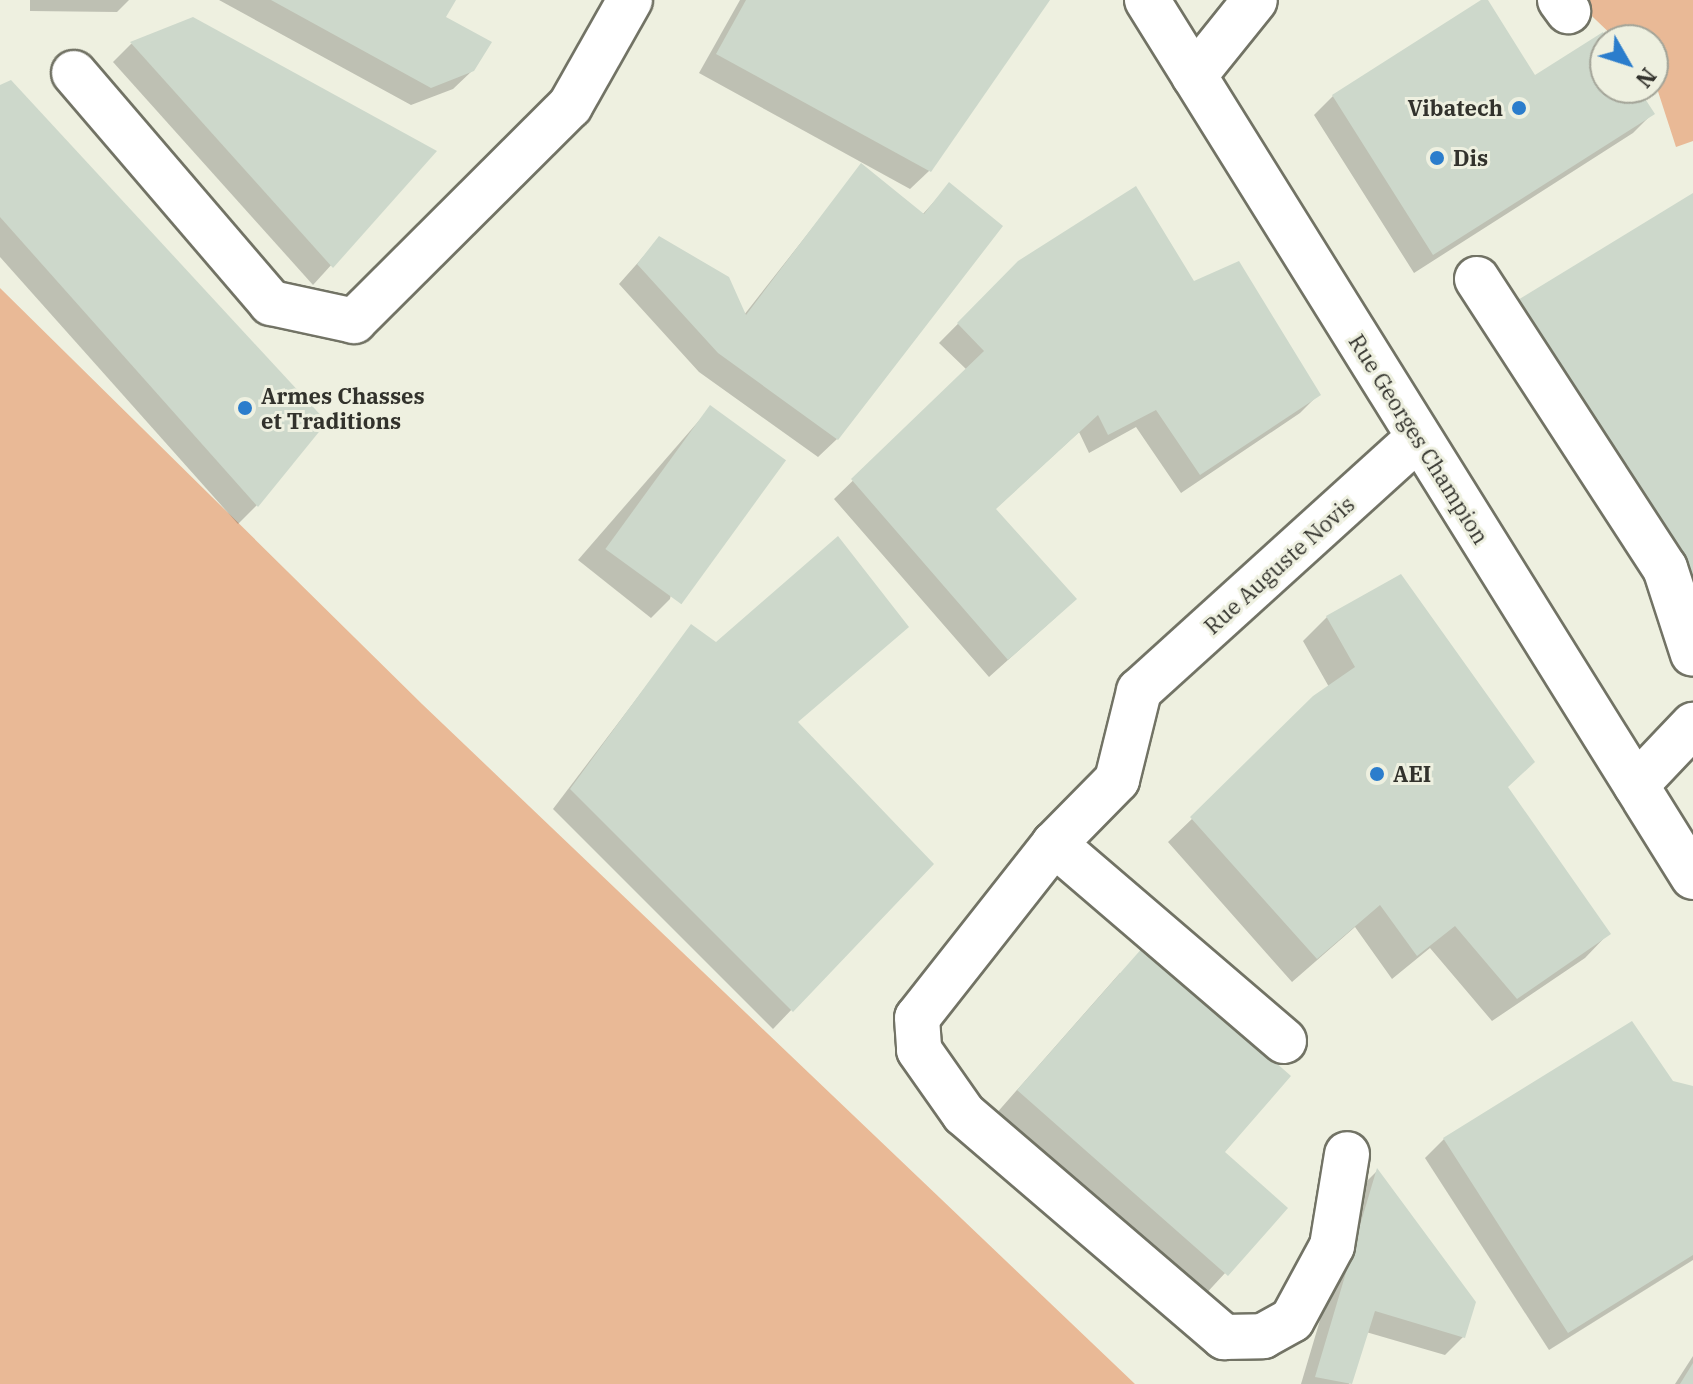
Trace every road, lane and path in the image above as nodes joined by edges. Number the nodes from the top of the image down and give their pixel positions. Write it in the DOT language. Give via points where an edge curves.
graph roads {
  1 [pos="630,0"];
  2 [pos="1147,0"];
  3 [pos="1255,0"];
  4 [pos="74,73"];
  5 [pos="1194,76"];
  6 [pos="1477,279"];
  7 [pos="1418,438"];
  8 [pos="1693,654"];
  9 [pos="1693,725"];
  10 [pos="1636,785"];
  11 [pos="1054,844"];
  12 [pos="1693,877"];
  13 [pos="1284,1041"];
  14 [pos="1347,1154"];
  1 -- 4 [label="street" via="570,106 354,321 271,303"];
  2 -- 5 [label="street, Rue Georges Champion"];
  3 -- 5 [label="street"];
  5 -- 7 [label="street, Rue Georges Champion"];
  6 -- 8 [label="street" via="1665,568"];
  7 -- 10 [label="street, Rue Georges Champion"];
  7 -- 11 [label="street, Rue Auguste Novis" via="1139,691 1117,780"];
  9 -- 10 [label="street"];
  10 -- 12 [label="street, Rue Georges Champion"];
  11 -- 13 [label="street"];
  11 -- 14 [label="street" via="917,1018 919,1050 964,1114 1224,1337 1263,1336 1292,1320 1332,1246"];
}
